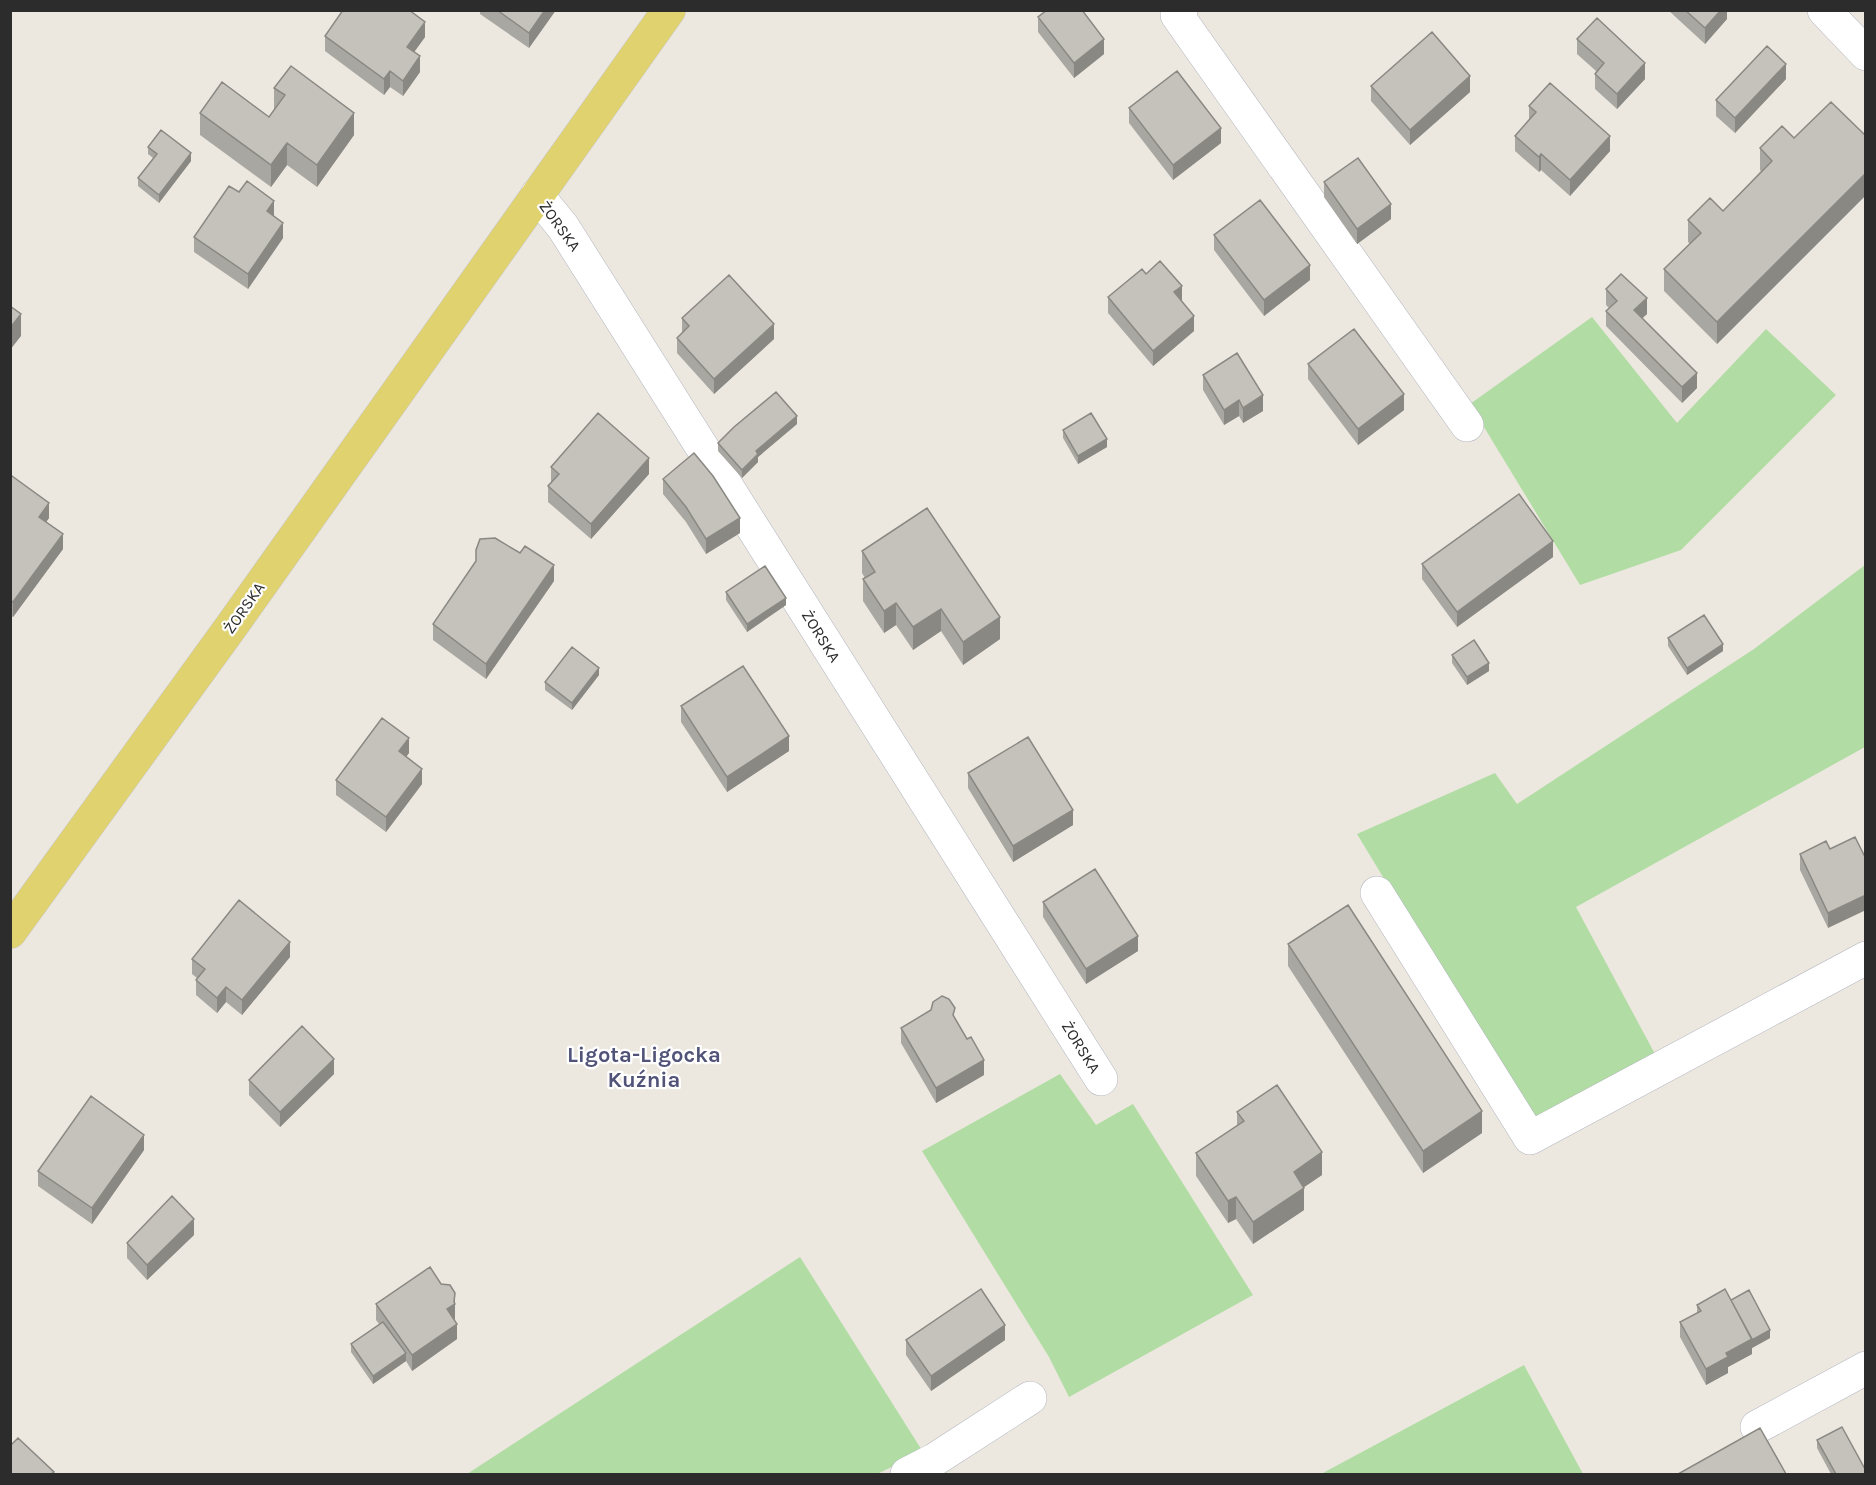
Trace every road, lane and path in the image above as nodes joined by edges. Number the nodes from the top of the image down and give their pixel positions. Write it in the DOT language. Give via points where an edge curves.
graph roads {
  1 [pos="669,10"];
  2 [pos="1181,10"];
  3 [pos="1824,10"];
  4 [pos="1866,54"];
  5 [pos="537,195"];
  6 [pos="1467,425"];
  7 [pos="1377,892"];
  8 [pos="10,932"];
  9 [pos="1866,958"];
  10 [pos="1101,1079"];
  11 [pos="1866,1368"];
  12 [pos="1030,1398"];
  13 [pos="1757,1427"];
  14 [pos="907,1474"];
  1 -- 5 [label="main road, ŻORSKA"];
  2 -- 6 [label="street" via="1177,15"];
  3 -- 4 [label="street"];
  5 -- 8 [label="main road, ŻORSKA"];
  5 -- 10 [label="street, ŻORSKA" via="569,237"];
  7 -- 9 [label="street" via="1530,1138"];
  11 -- 13 [label="street"];
  12 -- 14 [label="street"];
}
